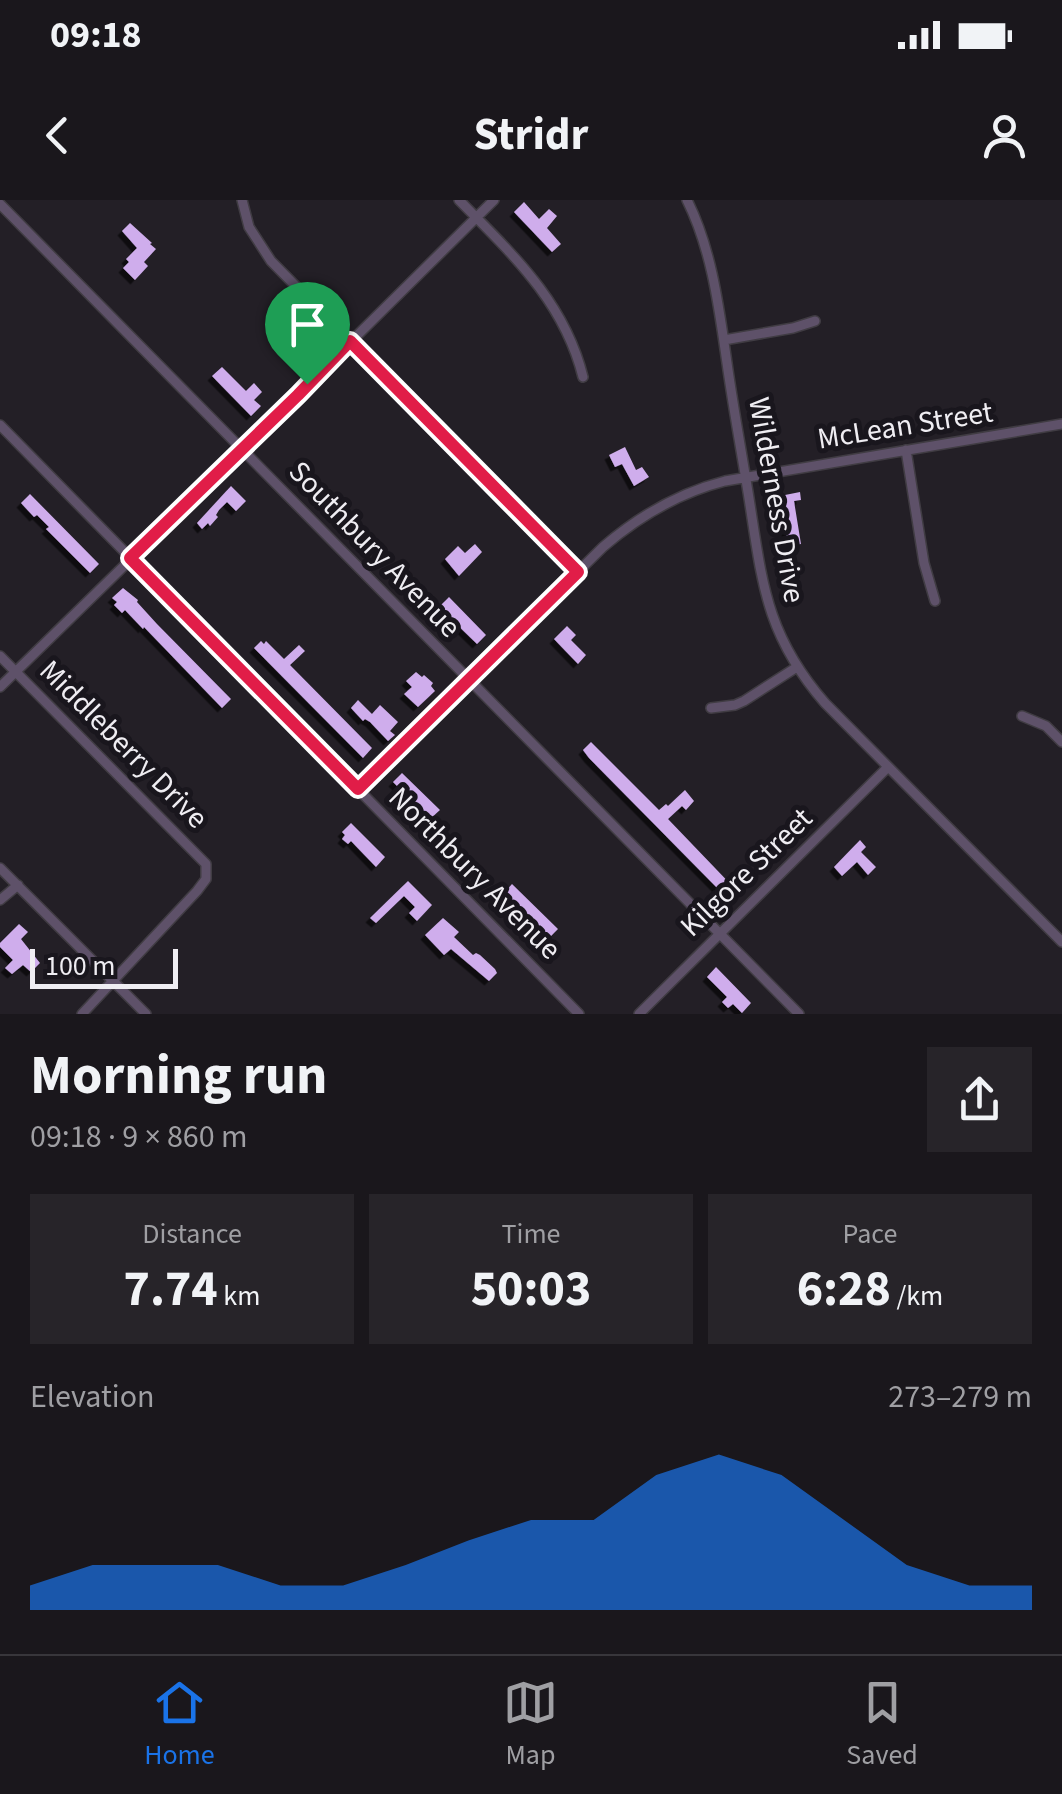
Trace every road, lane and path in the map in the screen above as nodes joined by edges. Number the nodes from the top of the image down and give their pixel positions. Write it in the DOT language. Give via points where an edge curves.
graph roads {
  1 [pos="242,200"];
  2 [pos="459,200"];
  3 [pos="494,200"];
  4 [pos="687,200"];
  5 [pos="0,204"];
  6 [pos="476,218"];
  7 [pos="815,321"];
  8 [pos="724,340"];
  9 [pos="350,341"];
  10 [pos="583,377"];
  11 [pos="1062,424"];
  12 [pos="0,425"];
  13 [pos="242,449"];
  14 [pos="906,450"];
  15 [pos="745,477"];
  16 [pos="130,558"];
  17 [pos="578,572"];
  18 [pos="935,602"];
  19 [pos="0,656"];
  20 [pos="797,668"];
  21 [pos="16,672"];
  22 [pos="469,680"];
  23 [pos="0,687"];
  24 [pos="711,708"];
  25 [pos="1022,716"];
  26 [pos="1060,736"];
  27 [pos="888,767"];
  28 [pos="358,789"];
  29 [pos="0,868"];
  30 [pos="18,885"];
  31 [pos="0,900"];
  32 [pos="720,933"];
  33 [pos="1062,942"];
  34 [pos="114,980"];
  35 [pos="82,1014"];
  36 [pos="146,1014"];
  37 [pos="579,1014"];
  38 [pos="639,1014"];
  39 [pos="799,1014"];
  1 -- 9 [label="street" via="264,251"];
  2 -- 6 [label="street"];
  3 -- 6 [label="street"];
  4 -- 8 [label="street, Wilderness Drive" via="702,234"];
  5 -- 13 [label="street, Southbury Avenue"];
  6 -- 9 [label="street"];
  6 -- 10 [label="street" via="557,312"];
  7 -- 8 [label="street"];
  8 -- 15 [label="street, Wilderness Drive"];
  9 -- 13 [label="street"];
  9 -- 17 [label="street"];
  11 -- 14 [label="street, McLean Street"];
  12 -- 16 [label="street, Northbury Avenue"];
  13 -- 16 [label="street"];
  13 -- 22 [label="street, Southbury Avenue"];
  14 -- 15 [label="street, McLean Street"];
  14 -- 18 [label="street"];
  15 -- 17 [label="street, McLean Street" via="658,507"];
  15 -- 20 [label="street, Wilderness Drive" via="766,597"];
  16 -- 21 [label="street"];
  16 -- 28 [label="street, Northbury Avenue"];
  17 -- 22 [label="street, McLean Street"];
  19 -- 21 [label="street, Middleberry Drive"];
  20 -- 24 [label="street" via="744,702"];
  20 -- 27 [label="street, Wilderness Drive"];
  21 -- 23 [label="street"];
  21 -- 34 [label="street, Middleberry Drive" via="204,860 206,879 198,890"];
  22 -- 28 [label="street, McLean Street"];
  22 -- 32 [label="street, Southbury Avenue"];
  25 -- 26 [label="street"];
  27 -- 32 [label="street, Kilgore Street"];
  27 -- 33 [label="street, Wilderness Drive"];
  28 -- 37 [label="street, Northbury Avenue"];
  29 -- 30 [label="street"];
  30 -- 31 [label="street"];
  30 -- 34 [label="street"];
  32 -- 38 [label="street, Kilgore Street"];
  32 -- 39 [label="street, Southbury Avenue"];
  34 -- 35 [label="street"];
  34 -- 36 [label="street"];
}
